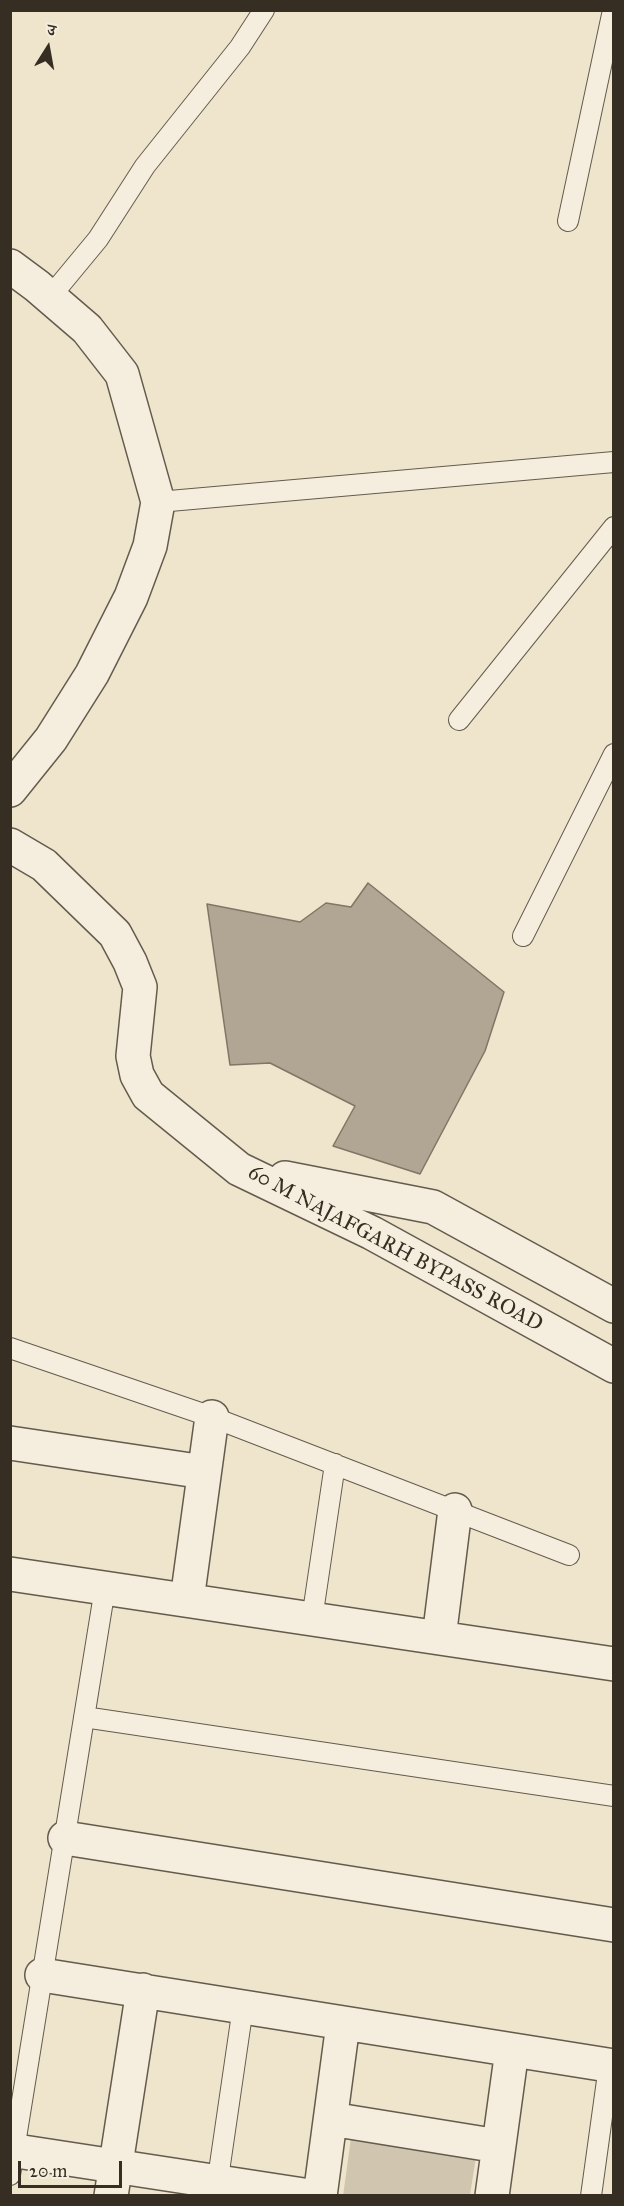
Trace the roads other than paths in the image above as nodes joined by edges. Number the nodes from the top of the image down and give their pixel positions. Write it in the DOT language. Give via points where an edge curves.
graph roads {
  1 [pos="264,10"];
  2 [pos="613,10"];
  3 [pos="611,41"];
  4 [pos="568,221"];
  5 [pos="10,266"];
  6 [pos="50,297"];
  7 [pos="614,462"];
  8 [pos="158,502"];
  9 [pos="614,527"];
  10 [pos="459,720"];
  11 [pos="614,754"];
  12 [pos="10,790"];
  13 [pos="10,845"];
  14 [pos="523,936"];
  15 [pos="239,1169"];
  16 [pos="614,1306"];
  17 [pos="10,1348"];
  18 [pos="614,1366"];
  19 [pos="212,1417"];
  20 [pos="10,1443"];
  21 [pos="335,1464"];
  22 [pos="204,1472"];
  23 [pos="455,1510"];
  24 [pos="569,1555"];
  25 [pos="10,1574"];
  26 [pos="105,1588"];
  27 [pos="187,1600"];
  28 [pos="312,1619"];
  29 [pos="439,1638"];
  30 [pos="614,1664"];
  31 [pos="84,1716"];
  32 [pos="614,1796"];
  33 [pos="65,1838"];
  34 [pos="614,1925"];
  35 [pos="42,1975"];
  36 [pos="143,1990"];
  37 [pos="243,2007"];
  38 [pos="343,2024"];
  39 [pos="512,2050"];
  40 [pos="611,2066"];
  41 [pos="331,2120"];
  42 [pos="498,2146"];
  43 [pos="12,2158"];
  44 [pos="114,2181"];
  45 [pos="217,2188"];
  46 [pos="309,2196"];
  47 [pos="320,2196"];
  48 [pos="492,2196"];
  49 [pos="591,2196"];
  1 -- 6 [label="lane" via="240,47 145,166 98,239"];
  2 -- 3 [label="lane"];
  3 -- 4 [label="lane"];
  5 -- 6 [label="street"];
  6 -- 8 [label="street" via="87,329 122,374"];
  7 -- 8 [label="lane"];
  8 -- 12 [label="street" via="150,546 131,597 97,664 51,739"];
  9 -- 10 [label="lane"];
  11 -- 14 [label="lane"];
  13 -- 15 [label="street" via="44,865 115,934 140,987 134,1056 137,1075 148,1095"];
  15 -- 16 [label="street, 60 M NAJAFGARH BYPASS ROAD" via="433,1207"];
  15 -- 18 [label="street, 60 M NAJAFGARH BYPASS ROAD" via="372,1233"];
  17 -- 19 [label="lane"];
  19 -- 21 [label="lane"];
  19 -- 22 [label="street"];
  20 -- 22 [label="street"];
  21 -- 23 [label="lane"];
  21 -- 28 [label="lane"];
  22 -- 27 [label="street"];
  23 -- 24 [label="lane"];
  23 -- 29 [label="street"];
  25 -- 26 [label="street"];
  26 -- 27 [label="street"];
  26 -- 31 [label="lane"];
  27 -- 28 [label="street"];
  28 -- 29 [label="street"];
  29 -- 30 [label="street"];
  31 -- 32 [label="lane"];
  31 -- 33 [label="lane"];
  33 -- 34 [label="street"];
  33 -- 35 [label="lane"];
  35 -- 36 [label="street"];
  35 -- 43 [label="lane"];
  36 -- 37 [label="street"];
  36 -- 44 [label="street"];
  37 -- 38 [label="street"];
  37 -- 45 [label="lane"];
  38 -- 39 [label="street"];
  38 -- 41 [label="street"];
  39 -- 40 [label="street"];
  39 -- 42 [label="street"];
  40 -- 49 [label="lane"];
  41 -- 42 [label="street"];
  41 -- 47 [label="street"];
  42 -- 48 [label="street"];
  43 -- 44 [label="street"];
  44 -- 45 [label="street"];
  45 -- 46 [label="street"];
}
